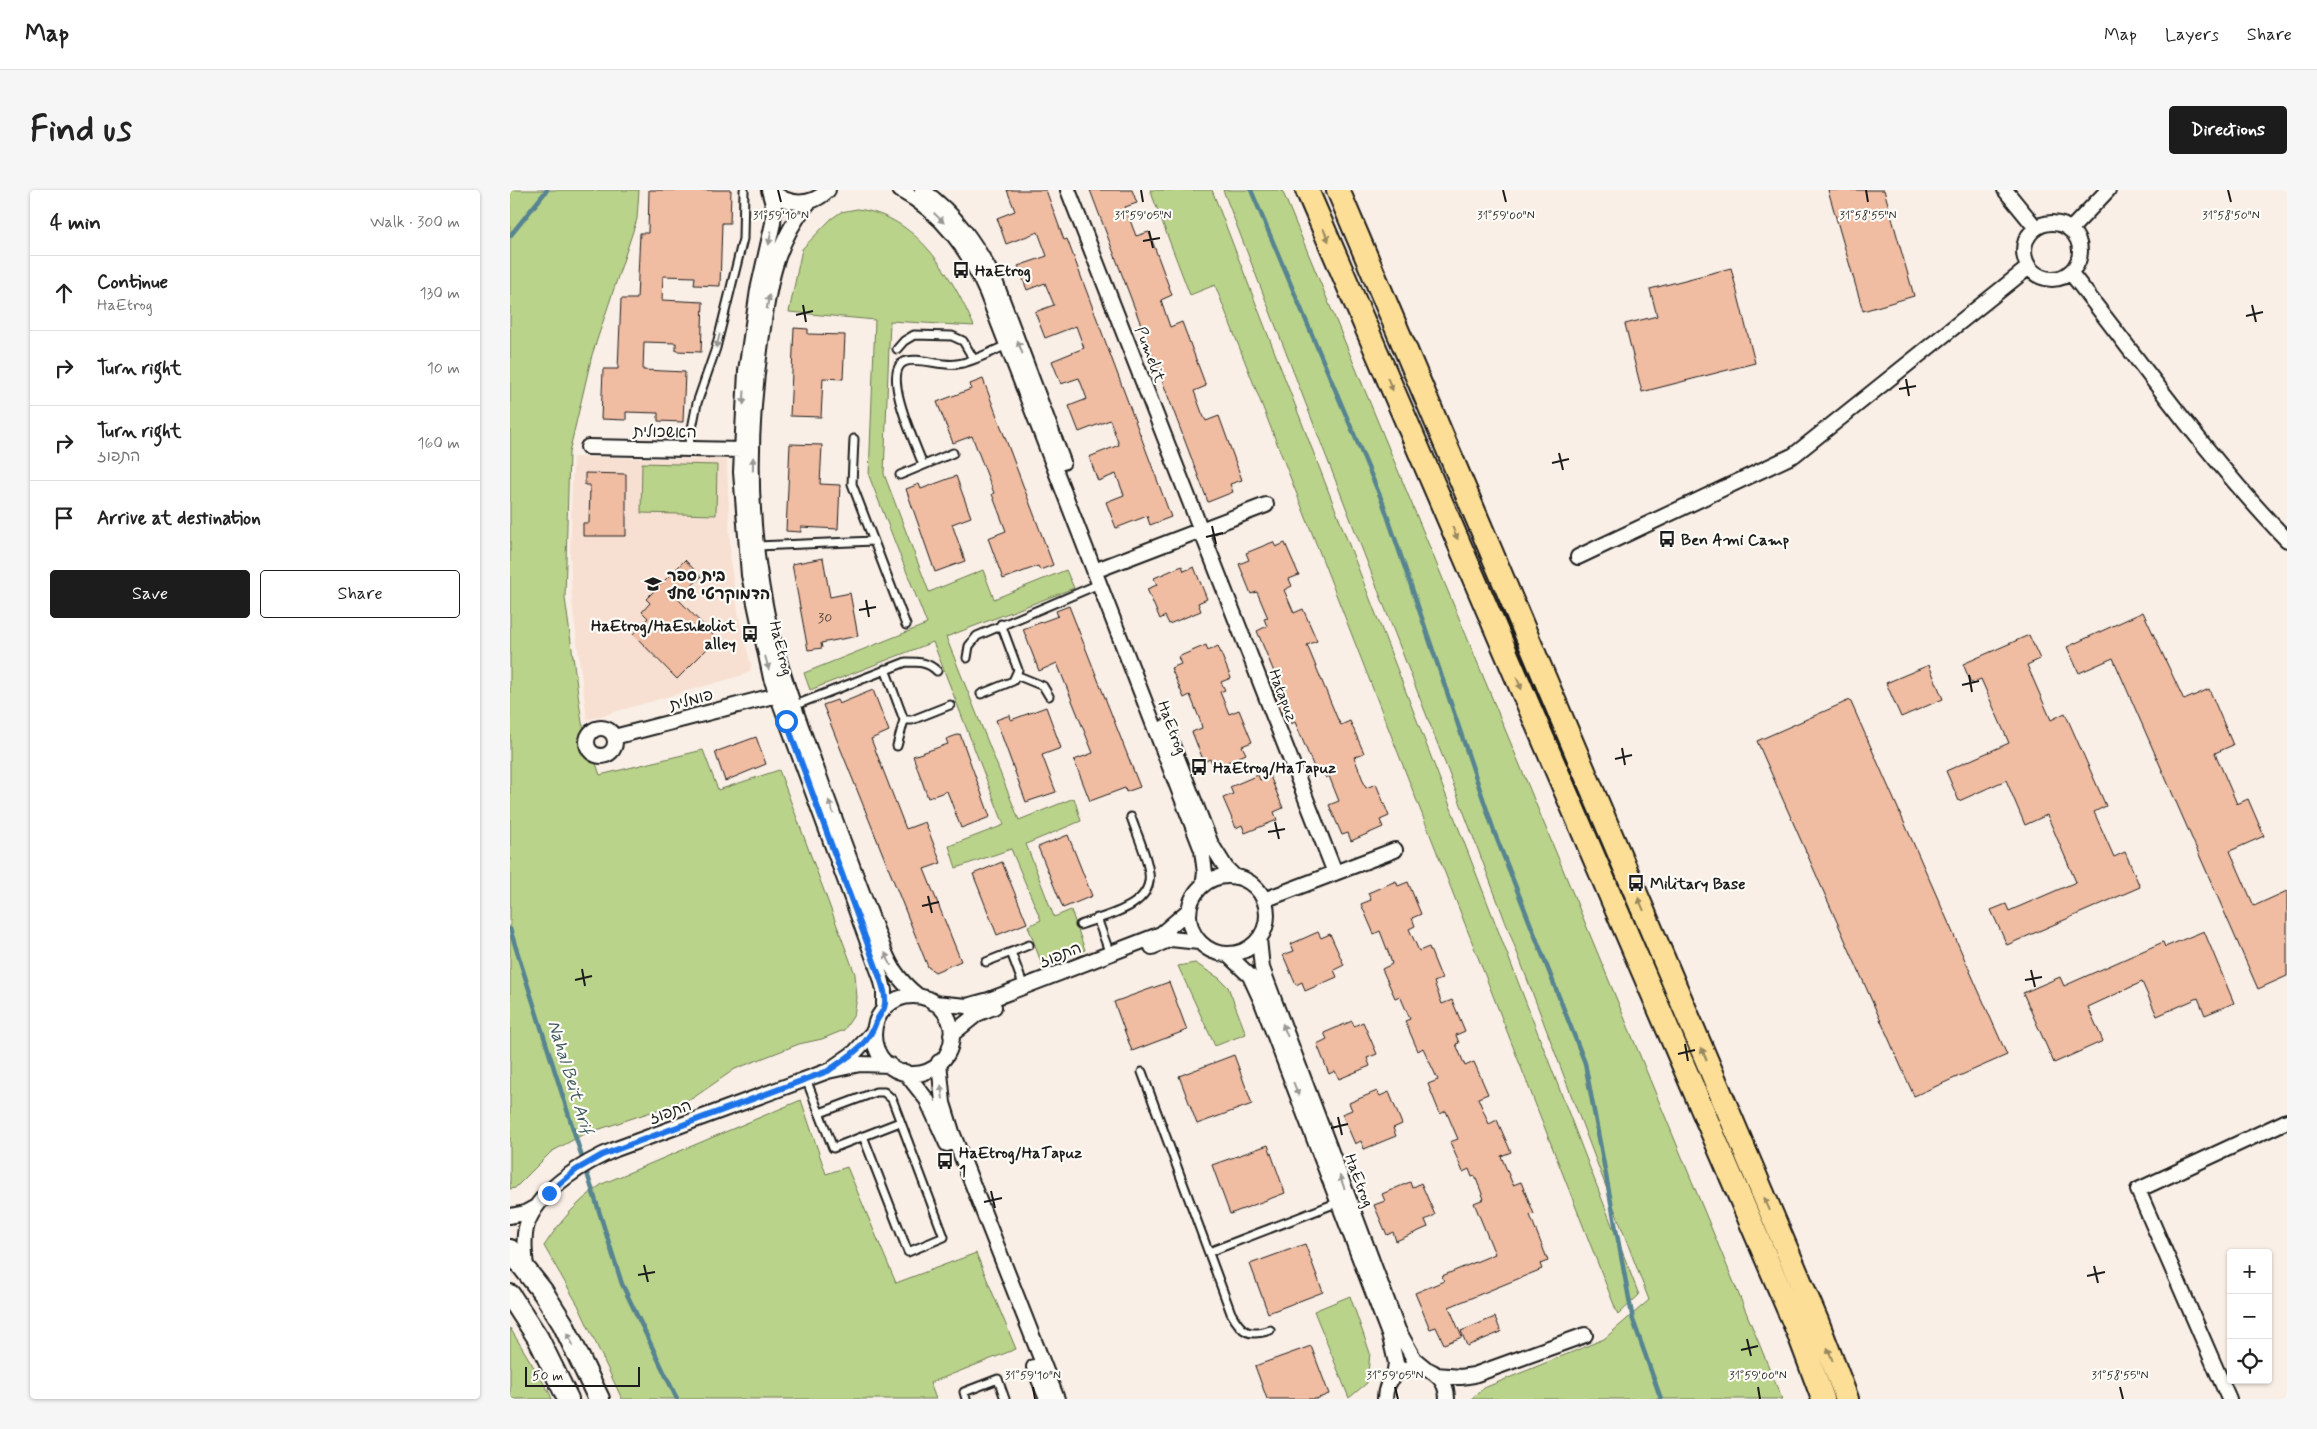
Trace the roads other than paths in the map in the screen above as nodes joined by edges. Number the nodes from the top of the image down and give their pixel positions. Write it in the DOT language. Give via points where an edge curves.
graph roads {
  1 [pos="744,190"];
  2 [pos="770,190"];
  3 [pos="900,190"];
  4 [pos="922,190"];
  5 [pos="1068,190"];
  6 [pos="1307,190"];
  7 [pos="1338,190"];
  8 [pos="2005,190"];
  9 [pos="2108,190"];
  10 [pos="829,192"];
  11 [pos="809,202"];
  12 [pos="2036,228"];
  13 [pos="2070,230"];
  14 [pos="2029,267"];
  15 [pos="2070,272"];
  16 [pos="1007,345"];
  17 [pos="897,349"];
  18 [pos="973,358"];
  19 [pos="854,439"];
  20 [pos="588,447"];
  21 [pos="688,449"];
  22 [pos="742,450"];
  23 [pos="953,453"];
  24 [pos="923,465"];
  25 [pos="900,475"];
  26 [pos="1266,505"];
  27 [pos="1200,530"];
  28 [pos="2287,540"];
  29 [pos="874,541"];
  30 [pos="757,546"];
  31 [pos="1578,557"];
  32 [pos="1102,568"];
  33 [pos="1099,584"];
  34 [pos="1001,624"];
  35 [pos="906,625"];
  36 [pos="967,658"];
  37 [pos="885,670"];
  38 [pos="937,671"];
  39 [pos="1016,675"];
  40 [pos="981,694"];
  41 [pos="777,695"];
  42 [pos="1049,696"];
  43 [pos="950,705"];
  44 [pos="793,706"];
  45 [pos="904,720"];
  46 [pos="614,738"];
  47 [pos="897,746"];
  48 [pos="1131,817"];
  49 [pos="1395,850"];
  50 [pos="1335,873"];
  51 [pos="1235,877"];
  52 [pos="1203,885"];
  53 [pos="1264,900"];
  54 [pos="1189,910"];
  55 [pos="1097,918"];
  56 [pos="1080,924"];
  57 [pos="1259,939"];
  58 [pos="1199,942"];
  59 [pos="1029,945"];
  60 [pos="1011,952"];
  61 [pos="1110,954"];
  62 [pos="1227,954"];
  63 [pos="986,962"];
  64 [pos="1024,987"];
  65 [pos="918,996"];
  66 [pos="934,1003"];
  67 [pos="884,1009"];
  68 [pos="874,1031"];
  69 [pos="951,1035"];
  70 [pos="940,1062"];
  71 [pos="890,1065"];
  72 [pos="828,1071"];
  73 [pos="905,1072"];
  74 [pos="1142,1072"];
  75 [pos="806,1079"];
  76 [pos="820,1113"];
  77 [pos="2287,1121"];
  78 [pos="900,1122"];
  79 [pos="863,1136"];
  80 [pos="1338,1202"];
  81 [pos="539,1204"];
  82 [pos="510,1216"];
  83 [pos="510,1250"];
  84 [pos="1209,1252"];
  85 [pos="526,1270"];
  86 [pos="510,1295"];
  87 [pos="1270,1330"];
  88 [pos="1584,1335"];
  89 [pos="1430,1372"];
  90 [pos="1474,1375"];
  91 [pos="1394,1376"];
  92 [pos="1383,1397"];
  93 [pos="568,1399"];
  94 [pos="599,1399"];
  95 [pos="966,1399"];
  96 [pos="1005,1399"];
  97 [pos="1047,1399"];
  98 [pos="1057,1399"];
  99 [pos="1448,1399"];
  100 [pos="1823,1399"];
  101 [pos="1847,1399"];
  102 [pos="2229,1399"];
  1 -- 21 [label="lane, one-way" via="743,239 716,348 697,403"];
  2 -- 11 [label="street" via="788,201"];
  2 -- 22 [label="street, HaEtrog, one-way" via="773,223 751,328"];
  3 -- 16 [label="street, HaEtrog, one-way" via="926,206 956,238 979,274"];
  32 -- 4 [label="street, HaEtrog, one-way" via="995,281 968,233"];
  5 -- 27 [label="street, Pumelit"];
  6 -- 100 [label="main road, one-way" via="1790,1313"];
  101 -- 7 [label="main road, one-way" via="1817,1321"];
  8 -- 12 [label="street"];
  9 -- 13 [label="street"];
  10 -- 11 [label="street"];
  30 -- 11 [label="street, HaEtrog, one-way" via="752,487 753,448 756,383 763,331 779,250 789,228"];
  12 -- 13 [label="street" via="2053,223"];
  12 -- 14 [label="street" via="2024,250"];
  13 -- 15 [label="street" via="2076,237 2079,256"];
  14 -- 15 [label="street" via="2043,277 2052,278"];
  14 -- 31 [label="street" via="1794,455"];
  15 -- 28 [label="street" via="2207,448"];
  16 -- 18 [label="lane"];
  16 -- 33 [label="street, HaEtrog"];
  17 -- 18 [label="lane" via="914,335 952,336 964,341"];
  18 -- 24 [label="lane" via="953,365 905,361 896,374 898,395"];
  19 -- 29 [label="lane" via="852,484"];
  20 -- 21 [label="street, האשכולית"];
  21 -- 22 [label="street, האשכולית"];
  22 -- 41 [label="street, HaEtrog, one-way" via="749,576"];
  23 -- 24 [label="lane"];
  24 -- 25 [label="lane"];
  26 -- 27 [label="street"];
  27 -- 32 [label="street"];
  27 -- 50 [label="street, Hatapuz"];
  29 -- 30 [label="lane"];
  29 -- 35 [label="lane"];
  30 -- 44 [label="street, HaEtrog" via="767,614"];
  32 -- 51 [label="street, HaEtrog" via="1211,844"];
  33 -- 34 [label="lane"];
  33 -- 52 [label="street, HaEtrog" via="1202,850"];
  34 -- 36 [label="lane" via="976,636 969,646"];
  34 -- 39 [label="lane" via="1018,670"];
  37 -- 38 [label="lane" via="906,662 918,662 930,664"];
  37 -- 44 [label="lane"];
  37 -- 45 [label="lane"];
  39 -- 40 [label="lane" via="1013,681"];
  39 -- 42 [label="lane" via="1043,686"];
  41 -- 46 [label="street, פומלית"];
  41 -- 67 [label="street, HaEtrog" via="880,978"];
  43 -- 45 [label="lane"];
  65 -- 44 [label="street, HaEtrog, one-way" via="903,984 886,956"];
  45 -- 47 [label="lane"];
  48 -- 55 [label="lane" via="1149,871 1148,887 1130,905"];
  49 -- 50 [label="street"];
  50 -- 53 [label="street"];
  51 -- 52 [label="street" via="1218,878"];
  51 -- 53 [label="street" via="1252,885"];
  52 -- 54 [label="street" via="1196,892"];
  53 -- 57 [label="street" via="1266,920"];
  54 -- 58 [label="street" via="1190,925"];
  54 -- 61 [label="street, התפוז" via="1161,934"];
  55 -- 56 [label="lane"];
  55 -- 61 [label="lane"];
  57 -- 62 [label="street" via="1246,950"];
  89 -- 57 [label="street, HaEtrog, one-way" via="1414,1359 1398,1330 1262,968"];
  58 -- 62 [label="street" via="1208,949"];
  58 -- 69 [label="street, התפוז" via="1166,941 977,1014"];
  59 -- 60 [label="lane"];
  60 -- 63 [label="lane"];
  60 -- 64 [label="lane"];
  61 -- 64 [label="street, התפוז"];
  62 -- 80 [label="street, HaEtrog, one-way" via="1250,976 1262,1000"];
  64 -- 66 [label="street, התפוז" via="967,1006"];
  65 -- 66 [label="street"];
  65 -- 67 [label="street" via="901,998"];
  66 -- 69 [label="street" via="948,1018"];
  67 -- 68 [label="street"];
  68 -- 71 [label="street" via="876,1047"];
  68 -- 72 [label="street, התפוז" via="855,1052"];
  69 -- 70 [label="street" via="947,1053"];
  70 -- 73 [label="street" via="924,1072"];
  98 -- 70 [label="street, one-way" via="952,1132 943,1103"];
  71 -- 72 [label="street, התפוז" via="860,1064"];
  71 -- 73 [label="street"];
  72 -- 75 [label="street, התפוז"];
  73 -- 97 [label="street" via="927,1100 941,1128"];
  74 -- 84 [label="lane"];
  75 -- 76 [label="lane"];
  75 -- 81 [label="street, התפוז" via="589,1162 560,1183"];
  76 -- 78 [label="lane" via="884,1092 892,1099"];
  76 -- 79 [label="lane" via="833,1148"];
  77 -- 102 [label="street" via="2138,1190"];
  78 -- 79 [label="lane"];
  78 -- 79 [label="lane" via="944,1237 908,1252"];
  80 -- 84 [label="lane"];
  80 -- 91 [label="street, HaEtrog" via="1390,1337 1396,1363"];
  81 -- 82 [label="street, התפוז" via="525,1213"];
  81 -- 85 [label="street, התפוז" via="525,1231"];
  83 -- 85 [label="main road"];
  84 -- 87 [label="lane" via="1236,1323 1252,1334"];
  94 -- 85 [label="main road, one-way" via="563,1324"];
  86 -- 93 [label="main road" via="538,1338"];
  88 -- 90 [label="street"];
  89 -- 90 [label="street" via="1461,1377"];
  89 -- 91 [label="street" via="1411,1367"];
  89 -- 99 [label="street, HaEtrog" via="1444,1384"];
  90 -- 99 [label="street"];
  91 -- 92 [label="street"];
  95 -- 96 [label="lane" via="964,1392 998,1379"];
}
